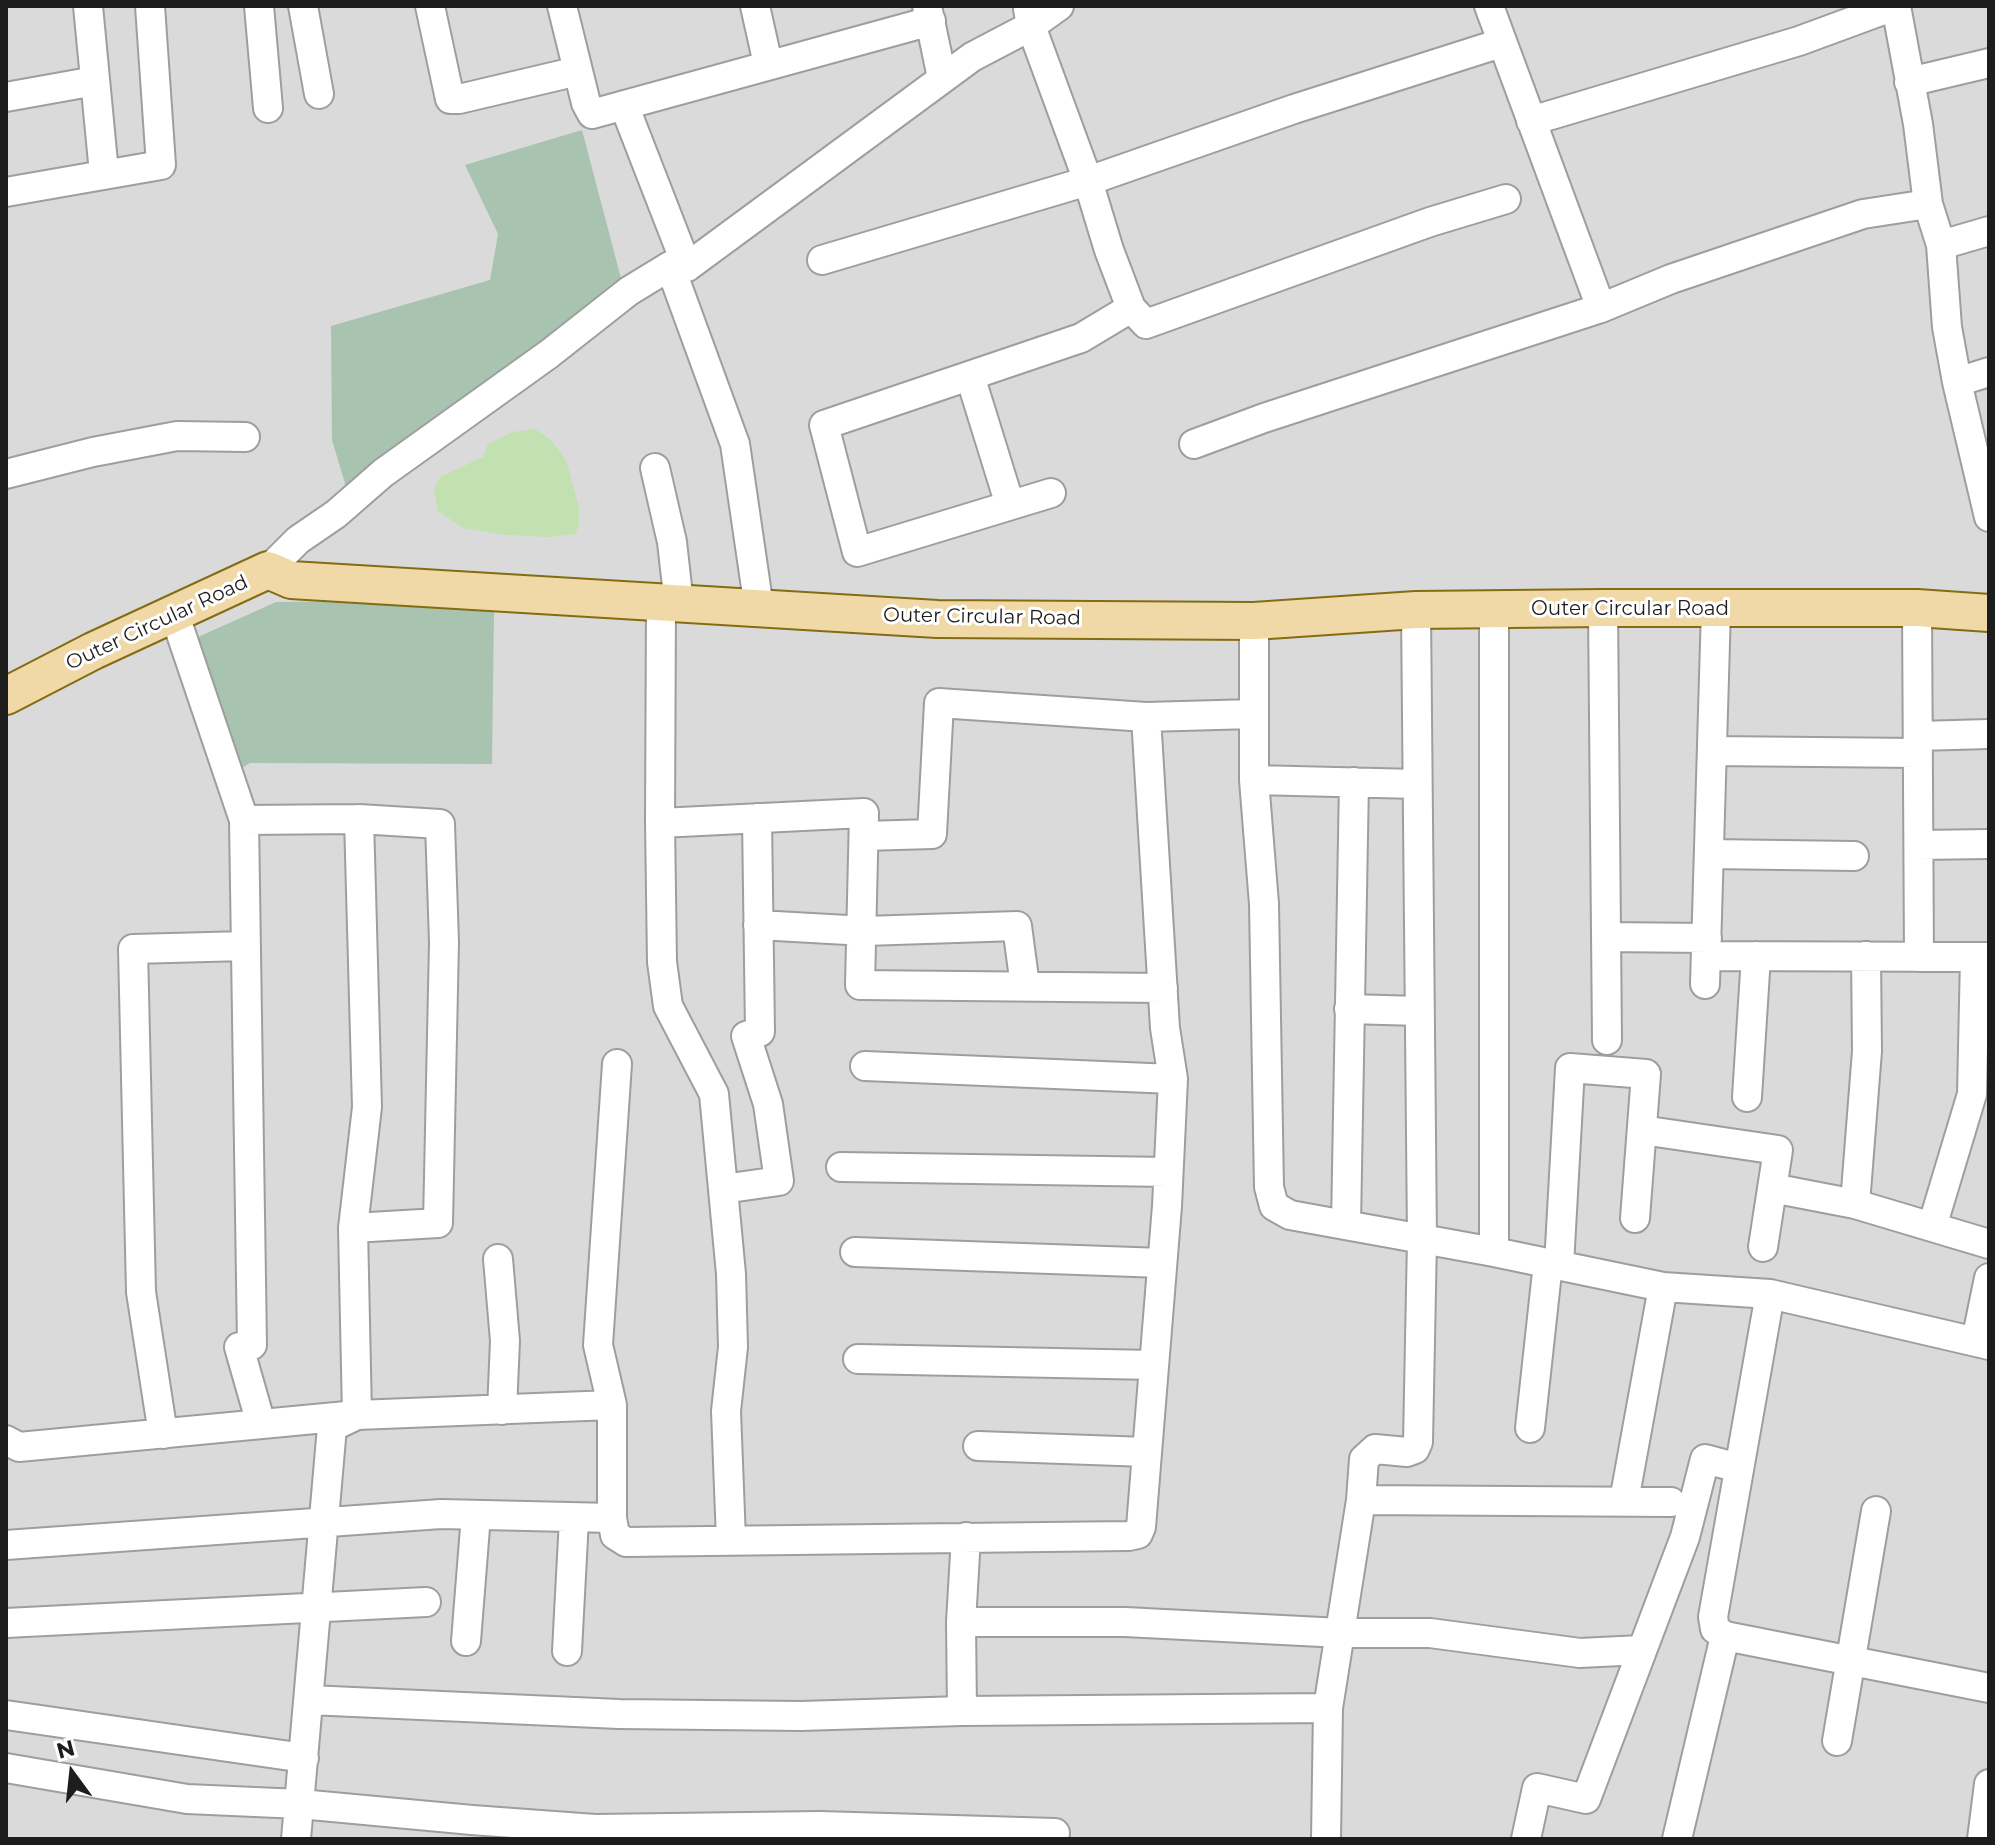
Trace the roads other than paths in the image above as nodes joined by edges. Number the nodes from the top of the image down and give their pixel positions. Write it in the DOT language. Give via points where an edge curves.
graph roads {
  1 [pos="88,6"];
  2 [pos="150,6"];
  3 [pos="259,6"];
  4 [pos="303,6"];
  5 [pos="430,6"];
  6 [pos="562,6"];
  7 [pos="755,6"];
  8 [pos="1059,6"];
  9 [pos="1489,6"];
  10 [pos="1895,6"];
  11 [pos="929,14"];
  12 [pos="1029,16"];
  13 [pos="1501,43"];
  14 [pos="1989,63"];
  15 [pos="768,64"];
  16 [pos="578,71"];
  17 [pos="942,78"];
  18 [pos="95,81"];
  19 [pos="1909,82"];
  20 [pos="319,94"];
  21 [pos="6,97"];
  22 [pos="624,105"];
  23 [pos="268,108"];
  24 [pos="1531,121"];
  25 [pos="104,173"];
  26 [pos="1088,181"];
  27 [pos="6,192"];
  28 [pos="1506,199"];
  29 [pos="1928,204"];
  30 [pos="1989,231"];
  31 [pos="1941,245"];
  32 [pos="822,260"];
  33 [pos="678,267"];
  34 [pos="1131,308"];
  35 [pos="1601,308"];
  36 [pos="1989,372"];
  37 [pos="970,376"];
  38 [pos="1957,382"];
  39 [pos="245,437"];
  40 [pos="1194,444"];
  41 [pos="655,468"];
  42 [pos="6,474"];
  43 [pos="1051,493"];
  44 [pos="1010,505"];
  45 [pos="1989,517"];
  46 [pos="268,570"];
  47 [pos="670,603"];
  48 [pos="759,608"];
  49 [pos="1603,608"];
  50 [pos="1917,608"];
  51 [pos="1494,609"];
  52 [pos="1716,609"];
  53 [pos="1416,610"];
  54 [pos="174,613"];
  55 [pos="1989,613"];
  56 [pos="1254,621"];
  57 [pos="6,696"];
  58 [pos="1253,714"];
  59 [pos="1146,717"];
  60 [pos="1989,734"];
  61 [pos="1918,745"];
  62 [pos="1712,751"];
  63 [pos="1254,780"];
  64 [pos="1354,782"];
  65 [pos="1417,784"];
  66 [pos="757,818"];
  67 [pos="359,819"];
  68 [pos="244,820"];
  69 [pos="660,823"];
  70 [pos="864,836"];
  71 [pos="1989,844"];
  72 [pos="1919,845"];
  73 [pos="1709,854"];
  74 [pos="1854,856"];
  75 [pos="758,925"];
  76 [pos="861,931"];
  77 [pos="1606,937"];
  78 [pos="245,946"];
  79 [pos="1707,947"];
  80 [pos="1756,956"];
  81 [pos="1866,956"];
  82 [pos="1919,957"];
  83 [pos="1982,957"];
  84 [pos="1705,984"];
  85 [pos="1025,986"];
  86 [pos="1163,988"];
  87 [pos="1349,1009"];
  88 [pos="1419,1011"];
  89 [pos="1607,1040"];
  90 [pos="617,1064"];
  91 [pos="865,1066"];
  92 [pos="1173,1079"];
  93 [pos="1747,1097"];
  94 [pos="1642,1130"];
  95 [pos="841,1167"];
  96 [pos="1168,1172"];
  97 [pos="1772,1188"];
  98 [pos="723,1189"];
  99 [pos="1855,1204"];
  100 [pos="1635,1218"];
  101 [pos="1346,1225"];
  102 [pos="1932,1227"];
  103 [pos="353,1228"];
  104 [pos="1422,1239"];
  105 [pos="1989,1244"];
  106 [pos="1763,1247"];
  107 [pos="855,1252"];
  108 [pos="1494,1252"];
  109 [pos="498,1259"];
  110 [pos="1162,1263"];
  111 [pos="1554,1264"];
  112 [pos="1989,1278"];
  113 [pos="1663,1287"];
  114 [pos="1770,1294"];
  115 [pos="1983,1343"];
  116 [pos="858,1359"];
  117 [pos="1154,1365"];
  118 [pos="612,1405"];
  119 [pos="502,1410"];
  120 [pos="357,1415"];
  121 [pos="261,1424"];
  122 [pos="1530,1428"];
  123 [pos="163,1434"];
  124 [pos="6,1440"];
  125 [pos="978,1446"];
  126 [pos="1147,1452"];
  127 [pos="1739,1468"];
  128 [pos="1361,1500"];
  129 [pos="1624,1501"];
  130 [pos="1671,1502"];
  131 [pos="1876,1511"];
  132 [pos="476,1515"];
  133 [pos="612,1518"];
  134 [pos="574,1519"];
  135 [pos="324,1521"];
  136 [pos="966,1537"];
  137 [pos="731,1540"];
  138 [pos="6,1545"];
  139 [pos="426,1602"];
  140 [pos="317,1607"];
  141 [pos="961,1622"];
  142 [pos="6,1623"];
  143 [pos="1341,1633"];
  144 [pos="1725,1636"];
  145 [pos="466,1641"];
  146 [pos="1641,1650"];
  147 [pos="567,1651"];
  148 [pos="1851,1663"];
  149 [pos="1989,1688"];
  150 [pos="309,1700"];
  151 [pos="1328,1708"];
  152 [pos="962,1711"];
  153 [pos="6,1715"];
  154 [pos="1837,1741"];
  155 [pos="304,1758"];
  156 [pos="6,1768"];
  157 [pos="1989,1784"];
  158 [pos="300,1804"];
  159 [pos="1055,1833"];
  160 [pos="296,1839"];
  161 [pos="1326,1839"];
  162 [pos="1526,1839"];
  163 [pos="1677,1839"];
  164 [pos="1982,1839"];
  1 -- 18 [label="street"];
  2 -- 25 [label="street" via="161,165"];
  3 -- 23 [label="street"];
  4 -- 20 [label="street"];
  5 -- 16 [label="street" via="450,99"];
  6 -- 16 [label="street"];
  7 -- 15 [label="street"];
  8 -- 12 [label="street"];
  9 -- 13 [label="street"];
  10 -- 19 [label="street"];
  10 -- 24 [label="street" via="1799,41"];
  11 -- 15 [label="street"];
  11 -- 17 [label="street"];
  12 -- 17 [label="street"];
  12 -- 26 [label="street"];
  13 -- 24 [label="street"];
  13 -- 26 [label="street"];
  14 -- 19 [label="street"];
  15 -- 22 [label="street"];
  16 -- 22 [label="street" via="592,114"];
  17 -- 33 [label="street"];
  18 -- 21 [label="street"];
  18 -- 25 [label="street"];
  19 -- 29 [label="street"];
  22 -- 33 [label="street"];
  24 -- 35 [label="street"];
  25 -- 27 [label="street"];
  26 -- 32 [label="street"];
  26 -- 34 [label="street"];
  28 -- 34 [label="street" via="1146,324"];
  29 -- 31 [label="street"];
  29 -- 35 [label="street" via="1863,214"];
  30 -- 31 [label="street"];
  31 -- 38 [label="street"];
  33 -- 46 [label="street" via="629,291 383,473"];
  33 -- 48 [label="street" via="735,444"];
  34 -- 37 [label="street" via="1081,338"];
  35 -- 40 [label="street"];
  36 -- 38 [label="street"];
  37 -- 44 [label="street"];
  37 -- 44 [label="street" via="824,425 857,552"];
  38 -- 45 [label="street"];
  39 -- 42 [label="street" via="177,436"];
  41 -- 47 [label="street" via="672,542"];
  43 -- 44 [label="street"];
  46 -- 47 [label="main road, Outer Circular Road" via="291,580"];
  46 -- 54 [label="main road, Outer Circular Road"];
  47 -- 48 [label="main road, Outer Circular Road"];
  47 -- 69 [label="street"];
  48 -- 56 [label="main road, Outer Circular Road" via="937,619"];
  49 -- 51 [label="main road, Outer Circular Road"];
  49 -- 52 [label="main road, Outer Circular Road"];
  49 -- 77 [label="street"];
  50 -- 52 [label="main road, Outer Circular Road"];
  50 -- 55 [label="main road, Outer Circular Road"];
  50 -- 61 [label="street"];
  51 -- 53 [label="main road, Outer Circular Road"];
  51 -- 108 [label="street"];
  52 -- 62 [label="street"];
  53 -- 56 [label="main road, Outer Circular Road"];
  53 -- 65 [label="street"];
  54 -- 57 [label="main road, Outer Circular Road"];
  54 -- 68 [label="street"];
  56 -- 58 [label="street"];
  58 -- 59 [label="street"];
  58 -- 63 [label="street"];
  59 -- 70 [label="street" via="939,703 932,834"];
  59 -- 86 [label="street"];
  60 -- 61 [label="street"];
  61 -- 62 [label="street"];
  61 -- 72 [label="street"];
  62 -- 73 [label="street"];
  63 -- 64 [label="street"];
  63 -- 101 [label="street" via="1264,904 1269,1187 1274,1206 1290,1215"];
  64 -- 65 [label="street"];
  64 -- 87 [label="street"];
  65 -- 88 [label="street"];
  66 -- 69 [label="street"];
  66 -- 70 [label="street" via="864,813"];
  66 -- 75 [label="street"];
  67 -- 68 [label="street"];
  67 -- 103 [label="street" via="367,1107"];
  67 -- 103 [label="street" via="440,824 444,942 438,1223"];
  68 -- 78 [label="street"];
  69 -- 98 [label="street" via="662,962 668,1006 714,1094"];
  70 -- 76 [label="street"];
  71 -- 72 [label="street"];
  72 -- 82 [label="street"];
  73 -- 74 [label="street"];
  73 -- 79 [label="street"];
  75 -- 76 [label="street"];
  75 -- 98 [label="street" via="760,1032 746,1036 768,1104 779,1181"];
  76 -- 85 [label="street" via="1017,926"];
  76 -- 85 [label="street" via="860,985"];
  77 -- 79 [label="street"];
  77 -- 89 [label="street"];
  78 -- 121 [label="street" via="252,1345 239,1347"];
  78 -- 123 [label="street" via="133,949 141,1292"];
  79 -- 80 [label="street"];
  79 -- 84 [label="street"];
  80 -- 81 [label="street"];
  80 -- 93 [label="street"];
  81 -- 82 [label="street"];
  81 -- 99 [label="street" via="1867,1051"];
  82 -- 83 [label="street"];
  83 -- 102 [label="street" via="1972,1094"];
  85 -- 86 [label="street"];
  86 -- 92 [label="street"];
  87 -- 88 [label="street"];
  87 -- 101 [label="street"];
  88 -- 104 [label="street"];
  90 -- 118 [label="street" via="598,1345"];
  91 -- 92 [label="street"];
  92 -- 96 [label="street"];
  94 -- 97 [label="street" via="1778,1150"];
  94 -- 100 [label="street"];
  94 -- 111 [label="street" via="1646,1074 1570,1068"];
  95 -- 96 [label="street"];
  96 -- 110 [label="street"];
  97 -- 99 [label="street"];
  97 -- 106 [label="street"];
  98 -- 137 [label="street" via="733,1332 726,1411"];
  99 -- 102 [label="street"];
  101 -- 104 [label="street"];
  102 -- 105 [label="street"];
  103 -- 120 [label="street"];
  104 -- 108 [label="street"];
  104 -- 128 [label="street" via="1418,1442 1407,1452 1375,1449 1366,1454"];
  107 -- 110 [label="street"];
  108 -- 111 [label="street"];
  109 -- 119 [label="street" via="505,1341"];
  110 -- 117 [label="street"];
  111 -- 113 [label="street"];
  111 -- 122 [label="street"];
  112 -- 115 [label="street"];
  113 -- 114 [label="street"];
  113 -- 129 [label="street"];
  114 -- 115 [label="street"];
  114 -- 127 [label="street"];
  116 -- 117 [label="street"];
  117 -- 126 [label="street"];
  118 -- 119 [label="street"];
  118 -- 133 [label="street"];
  119 -- 120 [label="street"];
  120 -- 121 [label="street"];
  120 -- 135 [label="street" via="332,1427"];
  121 -- 123 [label="street"];
  123 -- 124 [label="street" via="19,1447"];
  125 -- 126 [label="street"];
  126 -- 136 [label="street" via="1138,1534"];
  127 -- 144 [label="street" via="1713,1617 1715,1629"];
  127 -- 146 [label="street" via="1705,1459 1685,1537"];
  128 -- 129 [label="street"];
  128 -- 143 [label="street"];
  129 -- 130 [label="street"];
  131 -- 148 [label="street"];
  132 -- 134 [label="street"];
  132 -- 135 [label="street"];
  132 -- 145 [label="street"];
  133 -- 134 [label="street"];
  133 -- 137 [label="street" via="615,1535 626,1542"];
  134 -- 147 [label="street"];
  135 -- 138 [label="street"];
  135 -- 140 [label="street"];
  136 -- 137 [label="street"];
  136 -- 141 [label="street"];
  139 -- 140 [label="street"];
  140 -- 142 [label="street"];
  140 -- 150 [label="street"];
  141 -- 143 [label="street" via="1125,1622"];
  141 -- 152 [label="street"];
  143 -- 146 [label="street" via="1430,1633 1580,1653"];
  143 -- 151 [label="street"];
  144 -- 148 [label="street"];
  144 -- 163 [label="street"];
  146 -- 162 [label="street" via="1586,1799 1537,1788"];
  148 -- 149 [label="street"];
  148 -- 154 [label="street"];
  150 -- 152 [label="street" via="619,1714"];
  150 -- 155 [label="street"];
  151 -- 152 [label="street"];
  151 -- 161 [label="street"];
  153 -- 155 [label="street"];
  155 -- 158 [label="street"];
  156 -- 158 [label="street" via="187,1799"];
  157 -- 164 [label="street"];
  158 -- 159 [label="street" via="595,1829 820,1826"];
  158 -- 160 [label="street"];
}
